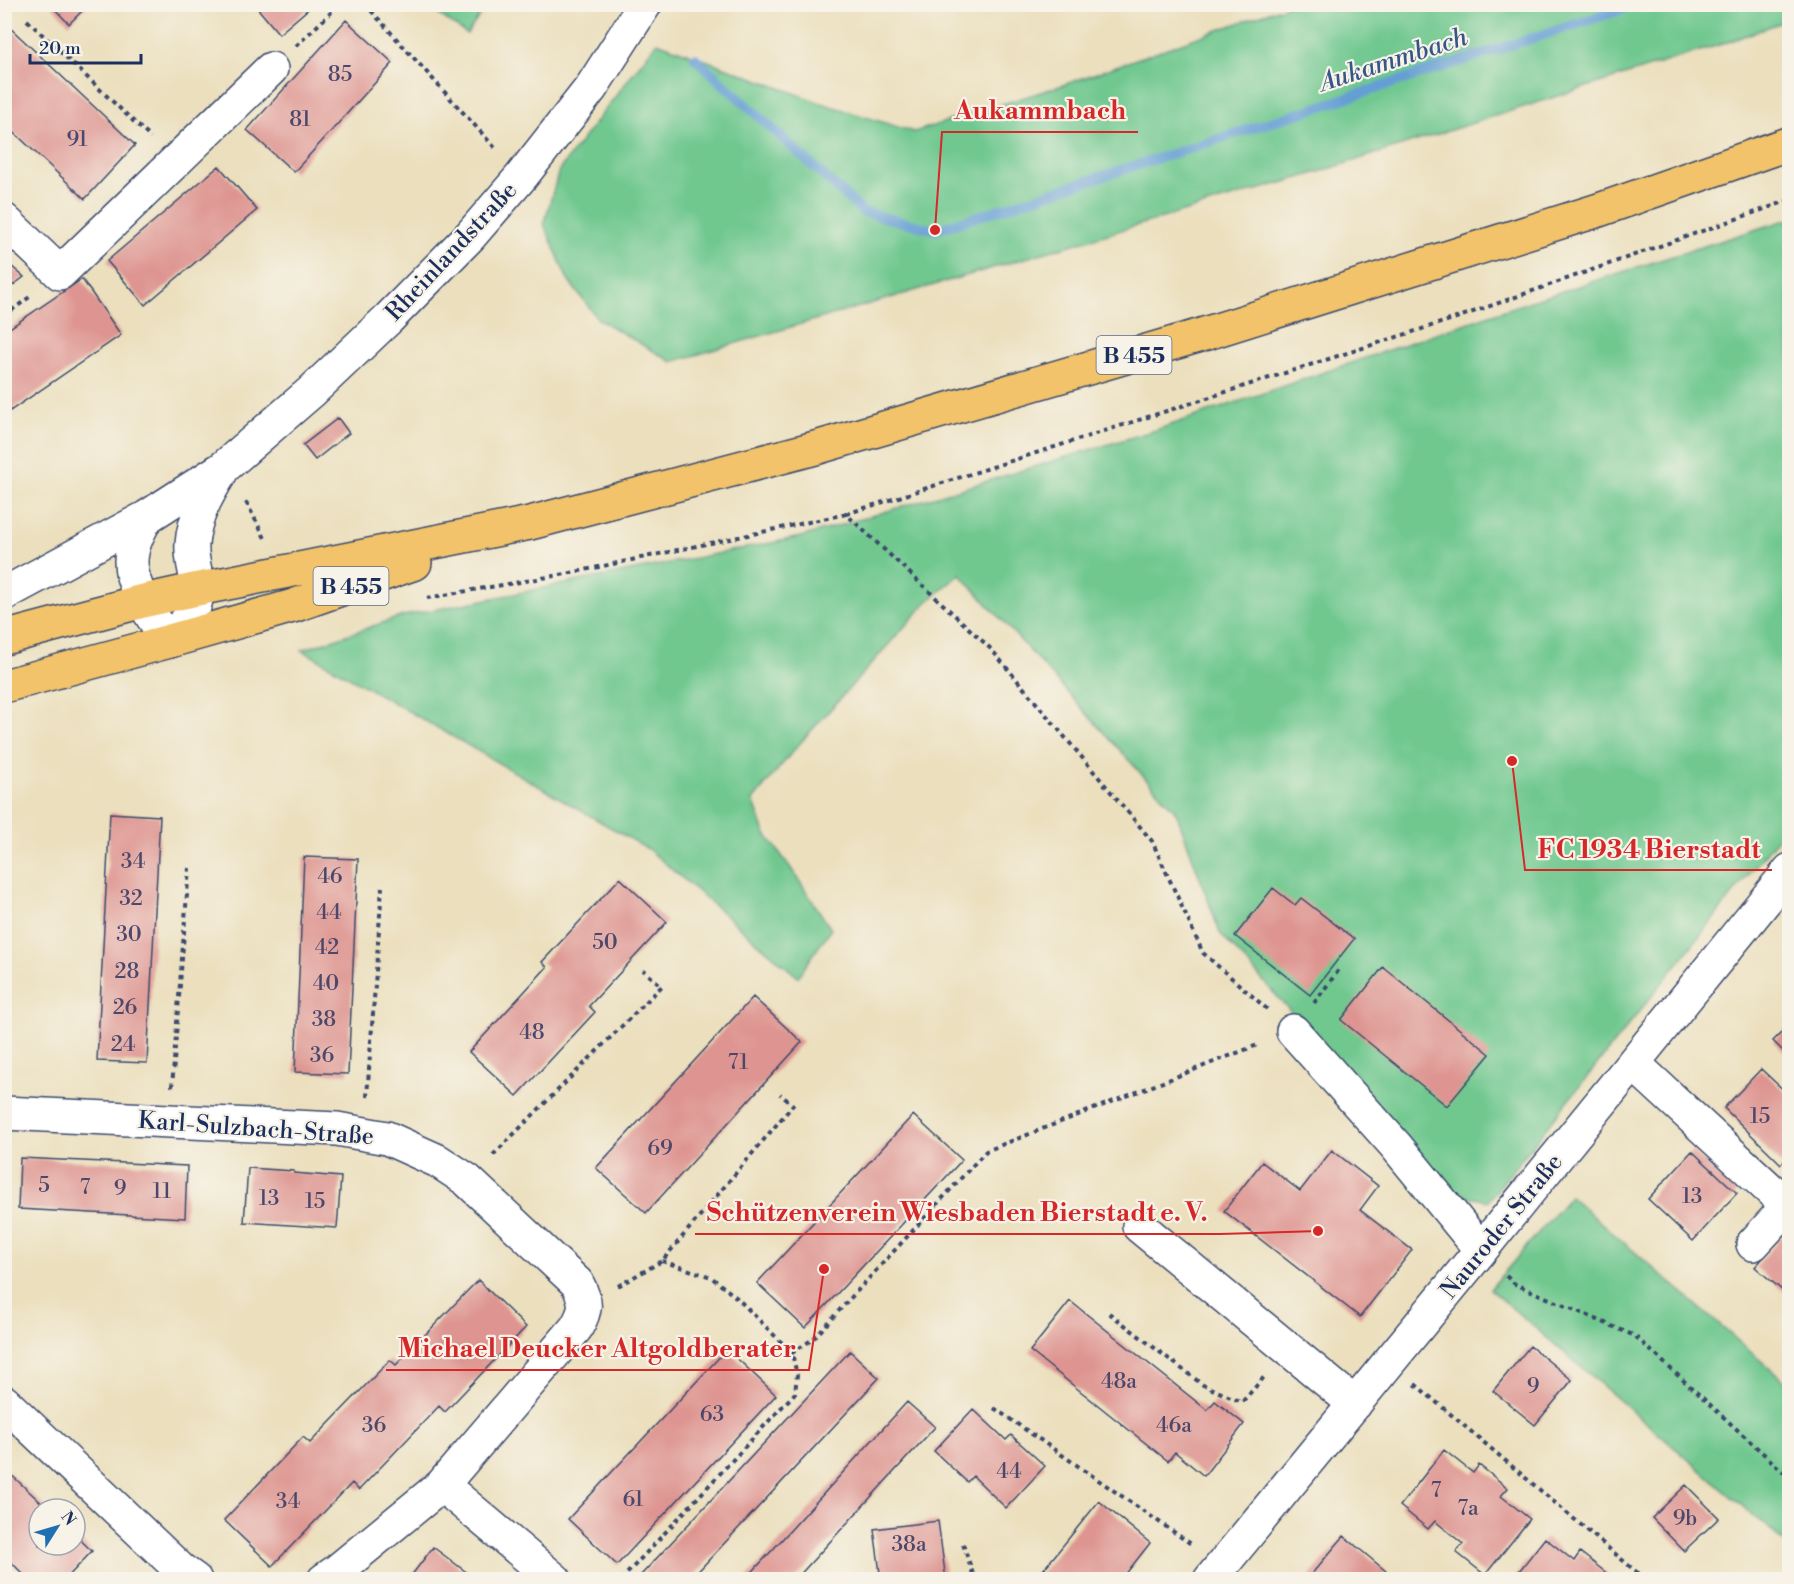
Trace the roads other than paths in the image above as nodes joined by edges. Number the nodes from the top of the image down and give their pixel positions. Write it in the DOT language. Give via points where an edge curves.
graph roads {
  1 [pos="645,4"];
  2 [pos="271,69"];
  3 [pos="1790,137"];
  4 [pos="1790,143"];
  5 [pos="1731,164"];
  6 [pos="4,220"];
  7 [pos="223,468"];
  8 [pos="147,517"];
  9 [pos="530,523"];
  10 [pos="198,589"];
  11 [pos="4,594"];
  12 [pos="143,601"];
  13 [pos="4,638"];
  14 [pos="170,642"];
  15 [pos="4,686"];
  16 [pos="1790,870"];
  17 [pos="1293,1031"];
  18 [pos="1633,1063"];
  19 [pos="4,1113"];
  20 [pos="1139,1226"];
  21 [pos="1753,1244"];
  22 [pos="1481,1250"];
  23 [pos="4,1402"];
  24 [pos="1355,1404"];
  25 [pos="442,1485"];
  26 [pos="1216,1572"];
  27 [pos="181,1576"];
  28 [pos="324,1580"];
  29 [pos="555,1580"];
  1 -- 7 [label="street, Rheinlandstraße" via="591,88 470,236 311,392"];
  2 -- 6 [label="street" via="60,273"];
  3 -- 5 [label="main road, B 455"];
  4 -- 5 [label="main road, B 455"];
  5 -- 9 [label="main road, B 455" via="1599,210 1201,335 819,447"];
  7 -- 8 [label="street, Rheinlandstraße"];
  7 -- 10 [label="street, Rheinlandstraße" via="200,507 192,545"];
  8 -- 11 [label="street, Rheinlandstraße"];
  8 -- 12 [label="street" via="131,561"];
  9 -- 10 [label="main road, B 455"];
  9 -- 14 [label="main road, B 455" via="293,606"];
  10 -- 12 [label="main road, B 455"];
  10 -- 14 [label="street, Rheinlandstraße" via="190,618"];
  12 -- 13 [label="main road, B 455"];
  12 -- 14 [label="street"];
  14 -- 15 [label="main road, B 455"];
  16 -- 18 [label="street, Nauroder Straße"];
  17 -- 22 [label="street" via="1396,1146"];
  18 -- 21 [label="street" via="1788,1206"];
  18 -- 22 [label="street, Nauroder Straße"];
  19 -- 25 [label="street, Karl-Sulzbach-Straße" via="337,1129 387,1138 438,1161 467,1180 577,1283 586,1304 576,1328"];
  20 -- 24 [label="street"];
  22 -- 24 [label="street, Nauroder Straße"];
  23 -- 27 [label="street"];
  24 -- 26 [label="street, Nauroder Straße"];
  25 -- 28 [label="street"];
  25 -- 29 [label="street"];
}
